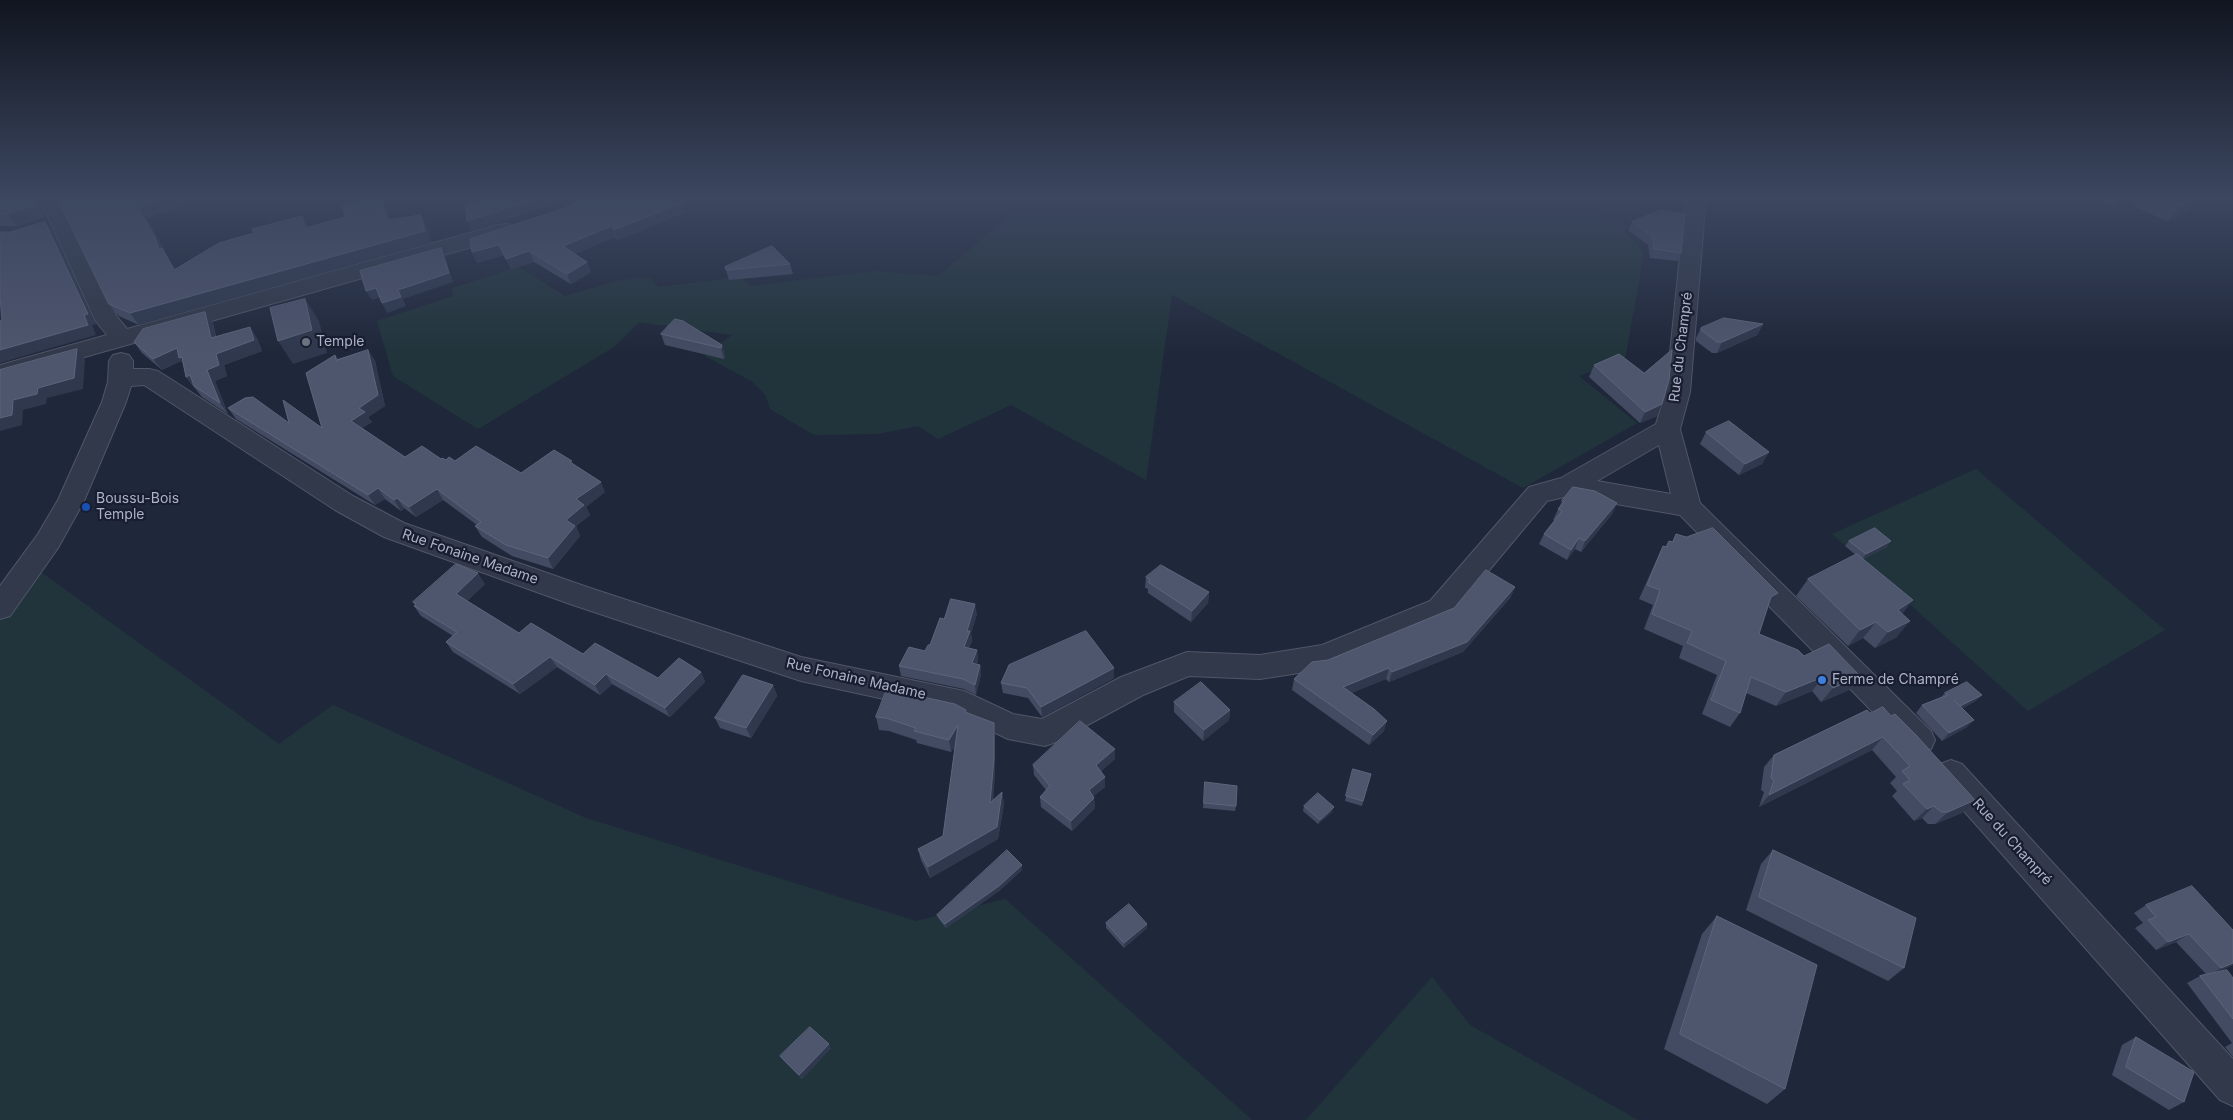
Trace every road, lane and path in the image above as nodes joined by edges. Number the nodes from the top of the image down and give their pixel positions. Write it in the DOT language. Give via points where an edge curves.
graph roads {
  1 [pos="67,249"];
  2 [pos="436,249"];
  3 [pos="1691,249"];
  4 [pos="122,339"];
  5 [pos="0,373"];
  6 [pos="120,378"];
  7 [pos="1668,429"];
  8 [pos="1569,486"];
  9 [pos="1688,507"];
  10 [pos="0,608"];
  11 [pos="2233,1087"];
  1 -- 4 [label="street" via="107,320"];
  2 -- 4 [label="street"];
  3 -- 7 [label="street, Rue du Champré" via="1678,392"];
  4 -- 5 [label="street"];
  4 -- 6 [label="street"];
  6 -- 8 [label="street, Rue Fonaine Madame" via="149,377 344,503 394,530 800,669 964,704 1008,726 1045,733 1132,686 1187,664 1260,666 1325,657 1440,609 1538,494"];
  6 -- 10 [label="street" via="110,411 62,518"];
  7 -- 8 [label="street, Rue Fonaine Madame"];
  7 -- 9 [label="street, Rue du Champré"];
  8 -- 9 [label="street, Rue Fonaine Madame"];
  9 -- 11 [label="street, Rue du Champré" via="1918,737"];
}
